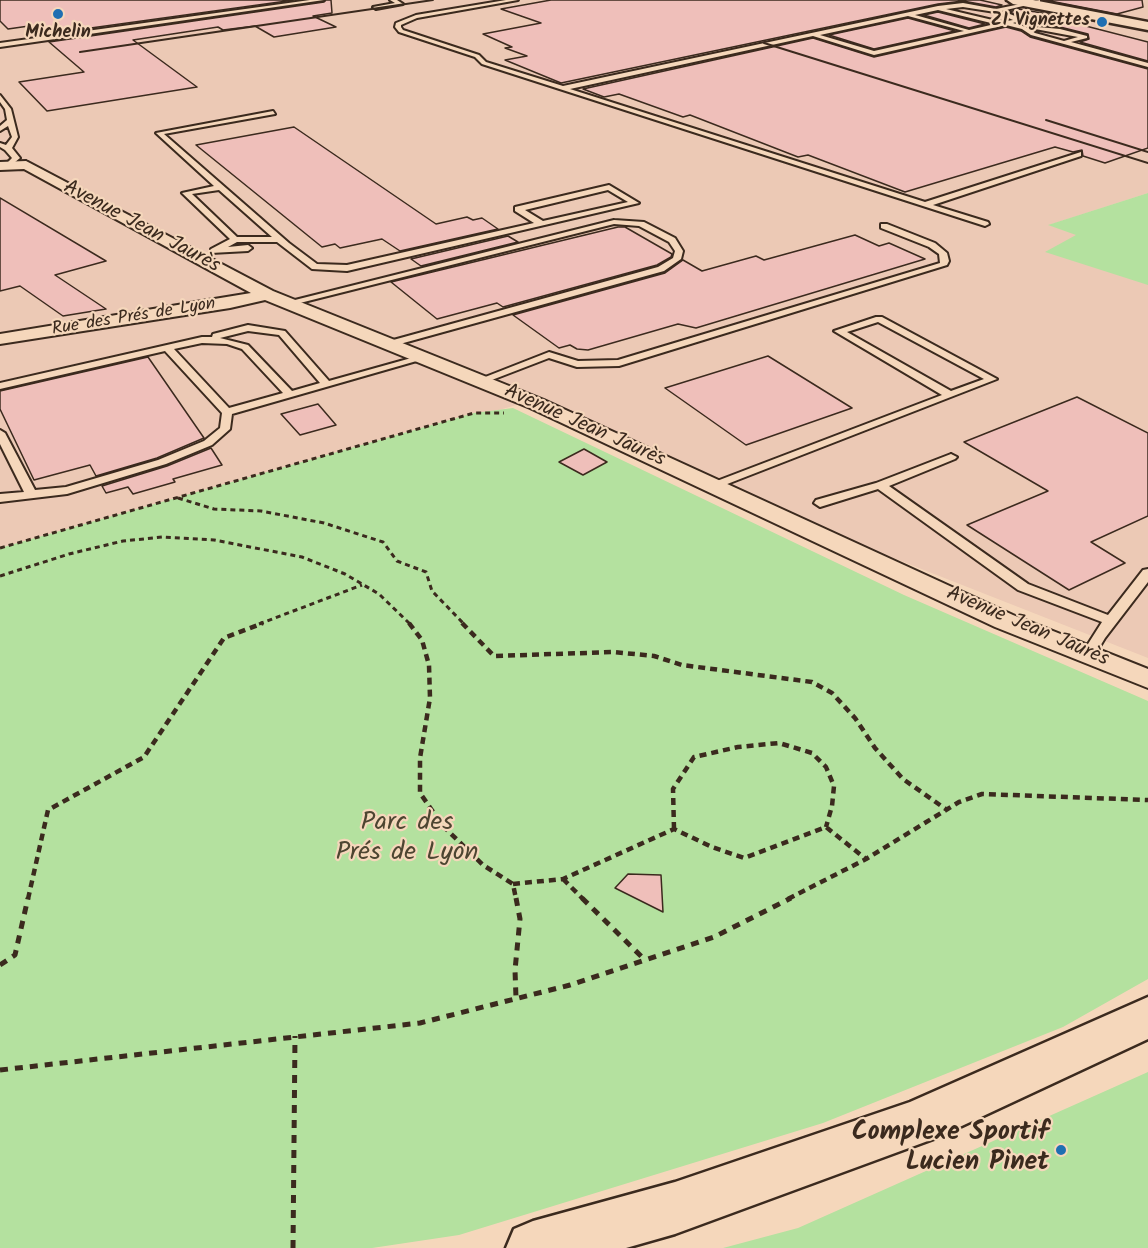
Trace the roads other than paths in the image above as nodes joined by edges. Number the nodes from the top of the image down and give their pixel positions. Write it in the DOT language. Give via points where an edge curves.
graph roads {
  1 [pos="321,0"];
  2 [pos="393,0"];
  3 [pos="515,0"];
  4 [pos="949,0"];
  5 [pos="1013,0"];
  6 [pos="1033,1"];
  7 [pos="963,5"];
  8 [pos="376,8"];
  9 [pos="938,8"];
  10 [pos="996,11"];
  11 [pos="908,14"];
  12 [pos="1148,22"];
  13 [pos="1004,23"];
  14 [pos="1148,26"];
  15 [pos="1024,28"];
  16 [pos="970,31"];
  17 [pos="812,35"];
  18 [pos="1095,35"];
  19 [pos="1064,42"];
  20 [pos="0,45"];
  21 [pos="1148,65"];
  22 [pos="563,88"];
  23 [pos="0,97"];
  24 [pos="273,113"];
  25 [pos="10,121"];
  26 [pos="0,129"];
  27 [pos="4,146"];
  28 [pos="1078,154"];
  29 [pos="11,165"];
  30 [pos="220,187"];
  31 [pos="925,205"];
  32 [pos="542,224"];
  33 [pos="985,224"];
  34 [pos="884,226"];
  35 [pos="235,240"];
  36 [pos="283,242"];
  37 [pos="204,254"];
  38 [pos="267,295"];
  39 [pos="288,303"];
  40 [pos="0,339"];
  41 [pos="202,340"];
  42 [pos="389,344"];
  43 [pos="167,348"];
  44 [pos="422,358"];
  45 [pos="480,381"];
  46 [pos="327,385"];
  47 [pos="0,386"];
  48 [pos="290,395"];
  49 [pos="950,395"];
  50 [pos="227,412"];
  51 [pos="0,433"];
  52 [pos="951,457"];
  53 [pos="880,484"];
  54 [pos="713,486"];
  55 [pos="32,495"];
  56 [pos="0,498"];
  57 [pos="820,503"];
  58 [pos="1148,573"];
  59 [pos="1111,621"];
  60 [pos="1088,655"];
  61 [pos="1148,679"];
  62 [pos="1148,1017"];
  63 [pos="533,1248"];
  1 -- 20 [label="lane"];
  2 -- 8 [label="lane" via="400,3"];
  3 -- 22 [label="lane" via="416,17 398,27 401,32 477,56 484,63"];
  4 -- 7 [label="lane"];
  5 -- 6 [label="main road"];
  6 -- 10 [label="lane"];
  6 -- 12 [label="main road"];
  6 -- 14 [label="main road"];
  7 -- 9 [label="lane"];
  7 -- 10 [label="lane"];
  9 -- 11 [label="lane"];
  9 -- 13 [label="lane"];
  10 -- 13 [label="lane" via="1016,21"];
  11 -- 16 [label="lane"];
  11 -- 17 [label="lane"];
  13 -- 15 [label="lane"];
  13 -- 16 [label="lane"];
  15 -- 18 [label="lane" via="1064,28"];
  15 -- 19 [label="lane"];
  15 -- 19 [label="lane" via="1085,38"];
  16 -- 17 [label="lane" via="874,53"];
  17 -- 22 [label="lane"];
  19 -- 21 [label="lane"];
  22 -- 31 [label="lane"];
  23 -- 25 [label="lane"];
  24 -- 30 [label="lane" via="159,134"];
  25 -- 26 [label="lane"];
  25 -- 27 [label="lane" via="15,137"];
  27 -- 29 [label="lane" via="16,158"];
  28 -- 31 [label="lane"];
  29 -- 37 [label="street, Avenue Jean Jaurès"];
  30 -- 35 [label="lane" via="186,193"];
  30 -- 36 [label="lane"];
  31 -- 33 [label="lane"];
  32 -- 32 [label="lane" via="518,209 609,187 635,203"];
  32 -- 36 [label="lane" via="347,268 315,267"];
  34 -- 45 [label="lane" via="932,245 943,253 943,265 619,363 577,364 549,356"];
  35 -- 36 [label="lane"];
  35 -- 37 [label="lane"];
  36 -- 37 [label="lane"];
  37 -- 38 [label="street, Avenue Jean Jaurès"];
  38 -- 39 [label="street, Avenue Jean Jaurès"];
  38 -- 40 [label="street, Rue des Prés de Lyon"];
  39 -- 42 [label="street, Avenue Jean Jaurès"];
  39 -- 42 [label="lane" via="614,222 641,224 672,240 679,251 677,259 661,269"];
  41 -- 43 [label="lane"];
  41 -- 46 [label="lane" via="248,328 282,333"];
  41 -- 48 [label="lane" via="228,340 245,347"];
  42 -- 44 [label="street, Avenue Jean Jaurès"];
  43 -- 47 [label="lane"];
  43 -- 50 [label="lane"];
  44 -- 45 [label="street, Avenue Jean Jaurès"];
  44 -- 46 [label="lane"];
  45 -- 54 [label="street, Avenue Jean Jaurès"];
  46 -- 48 [label="lane"];
  48 -- 50 [label="lane"];
  49 -- 49 [label="lane" via="890,360 840,331 879,319 992,379"];
  49 -- 54 [label="lane"];
  50 -- 55 [label="lane" via="225,429 208,443 162,462 67,490"];
  51 -- 55 [label="lane"];
  52 -- 53 [label="lane"];
  53 -- 57 [label="lane"];
  53 -- 59 [label="lane" via="1023,587"];
  54 -- 60 [label="street, Avenue Jean Jaurès" via="1004,621"];
  55 -- 56 [label="lane"];
  58 -- 59 [label="lane"];
  59 -- 60 [label="lane"];
  60 -- 61 [label="street, Avenue Jean Jaurès"];
  62 -- 63 [label="main road" via="920,1122 675,1208"];
}
